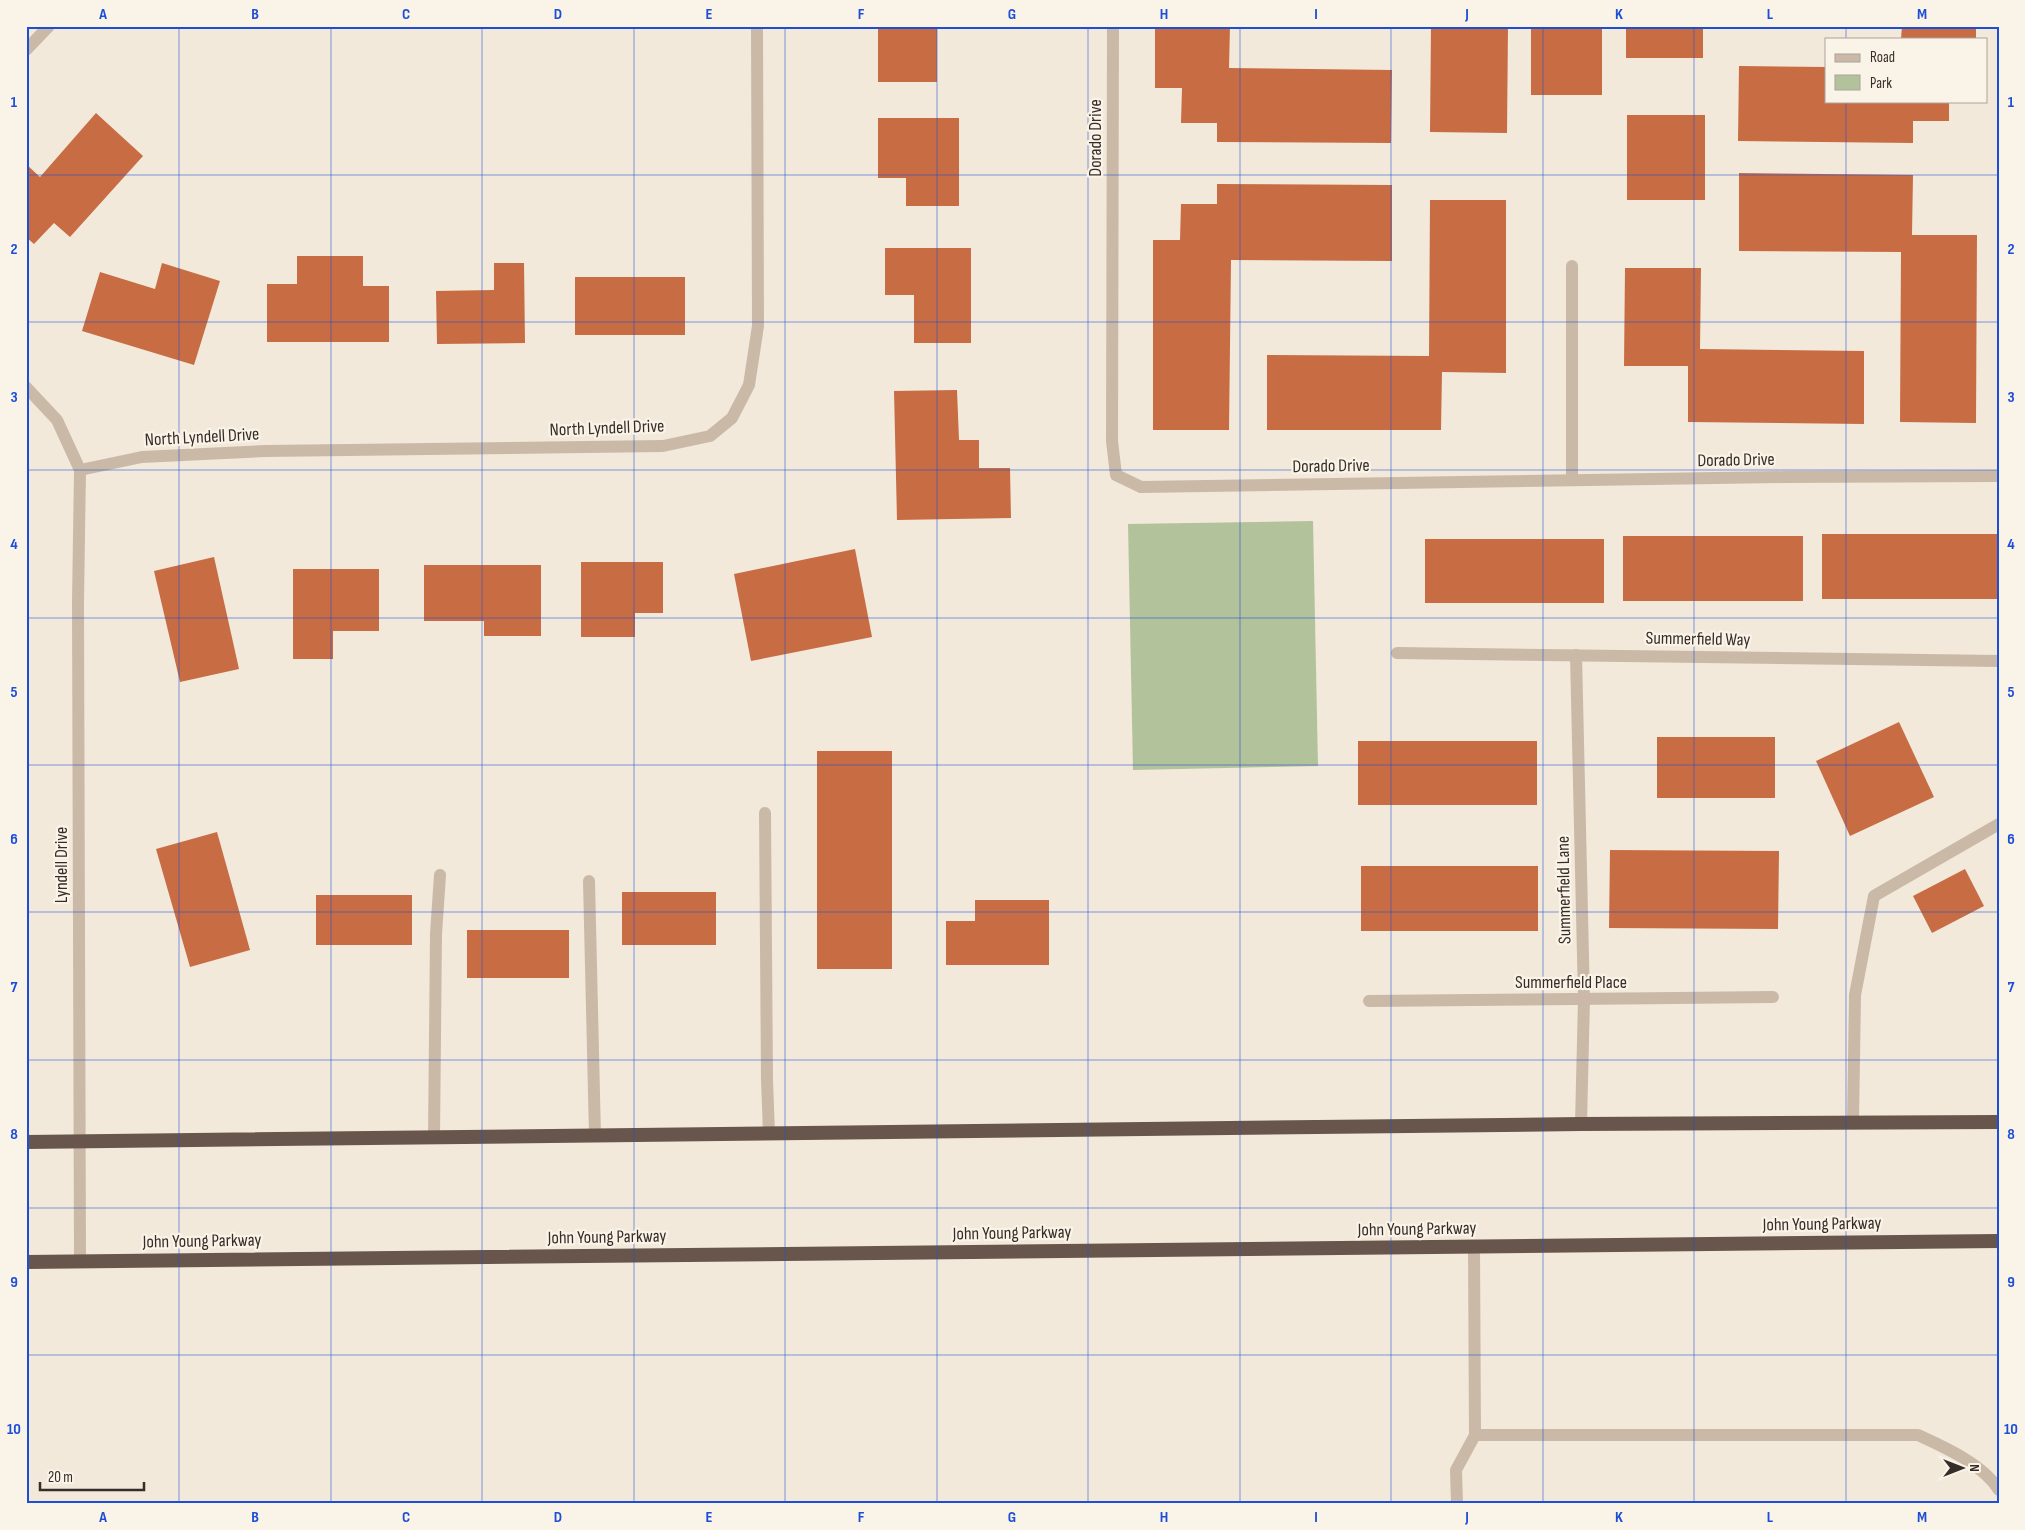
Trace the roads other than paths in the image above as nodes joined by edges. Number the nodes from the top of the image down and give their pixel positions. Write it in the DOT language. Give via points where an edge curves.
graph roads {
  1 [pos="49,26"];
  2 [pos="757,26"];
  3 [pos="1113,26"];
  4 [pos="26,50"];
  5 [pos="1572,266"];
  6 [pos="26,387"];
  7 [pos="80,470"];
  8 [pos="1999,476"];
  9 [pos="1572,480"];
  10 [pos="1397,653"];
  11 [pos="1576,655"];
  12 [pos="1999,662"];
  13 [pos="765,813"];
  14 [pos="1999,824"];
  15 [pos="440,875"];
  16 [pos="589,881"];
  17 [pos="1773,997"];
  18 [pos="1584,999"];
  19 [pos="1369,1001"];
  20 [pos="1999,1122"];
  21 [pos="1854,1123"];
  22 [pos="1581,1124"];
  23 [pos="769,1134"];
  24 [pos="595,1136"];
  25 [pos="434,1138"];
  26 [pos="26,1142"];
  27 [pos="78,1142"];
  28 [pos="1999,1241"];
  29 [pos="1474,1247"];
  30 [pos="26,1262"];
  31 [pos="80,1262"];
  32 [pos="1475,1435"];
  33 [pos="1999,1490"];
  34 [pos="1457,1504"];
  1 -- 4 [label="street"];
  2 -- 7 [label="street, North Lyndell Drive" via="758,326 749,385 732,418 710,436 663,446 265,451 142,457"];
  3 -- 9 [label="street, Dorado Drive" via="1112,440 1116,475 1140,487"];
  5 -- 9 [label="street"];
  6 -- 7 [label="street" via="57,420"];
  7 -- 27 [label="street, Lyndell Drive"];
  8 -- 9 [label="street, Dorado Drive"];
  10 -- 11 [label="street, Summerfield Way"];
  11 -- 12 [label="street, Summerfield Way"];
  11 -- 18 [label="street, Summerfield Lane"];
  13 -- 23 [label="street"];
  14 -- 21 [label="street" via="1874,896 1855,995"];
  15 -- 25 [label="street" via="436,934"];
  16 -- 24 [label="street"];
  17 -- 18 [label="street, Summerfield Place"];
  18 -- 19 [label="street, Summerfield Place"];
  18 -- 22 [label="street, Summerfield Lane"];
  20 -- 21 [label="highway"];
  21 -- 22 [label="highway"];
  22 -- 23 [label="highway"];
  23 -- 24 [label="highway"];
  24 -- 25 [label="highway"];
  25 -- 27 [label="highway"];
  26 -- 27 [label="highway"];
  27 -- 31 [label="street, Lyndell Drive"];
  28 -- 29 [label="highway, John Young Parkway"];
  29 -- 31 [label="highway, John Young Parkway"];
  29 -- 32 [label="street"];
  30 -- 31 [label="highway, John Young Parkway"];
  32 -- 33 [label="street" via="1918,1435 1953,1451 1993,1480"];
  32 -- 34 [label="street" via="1456,1470"];
}
